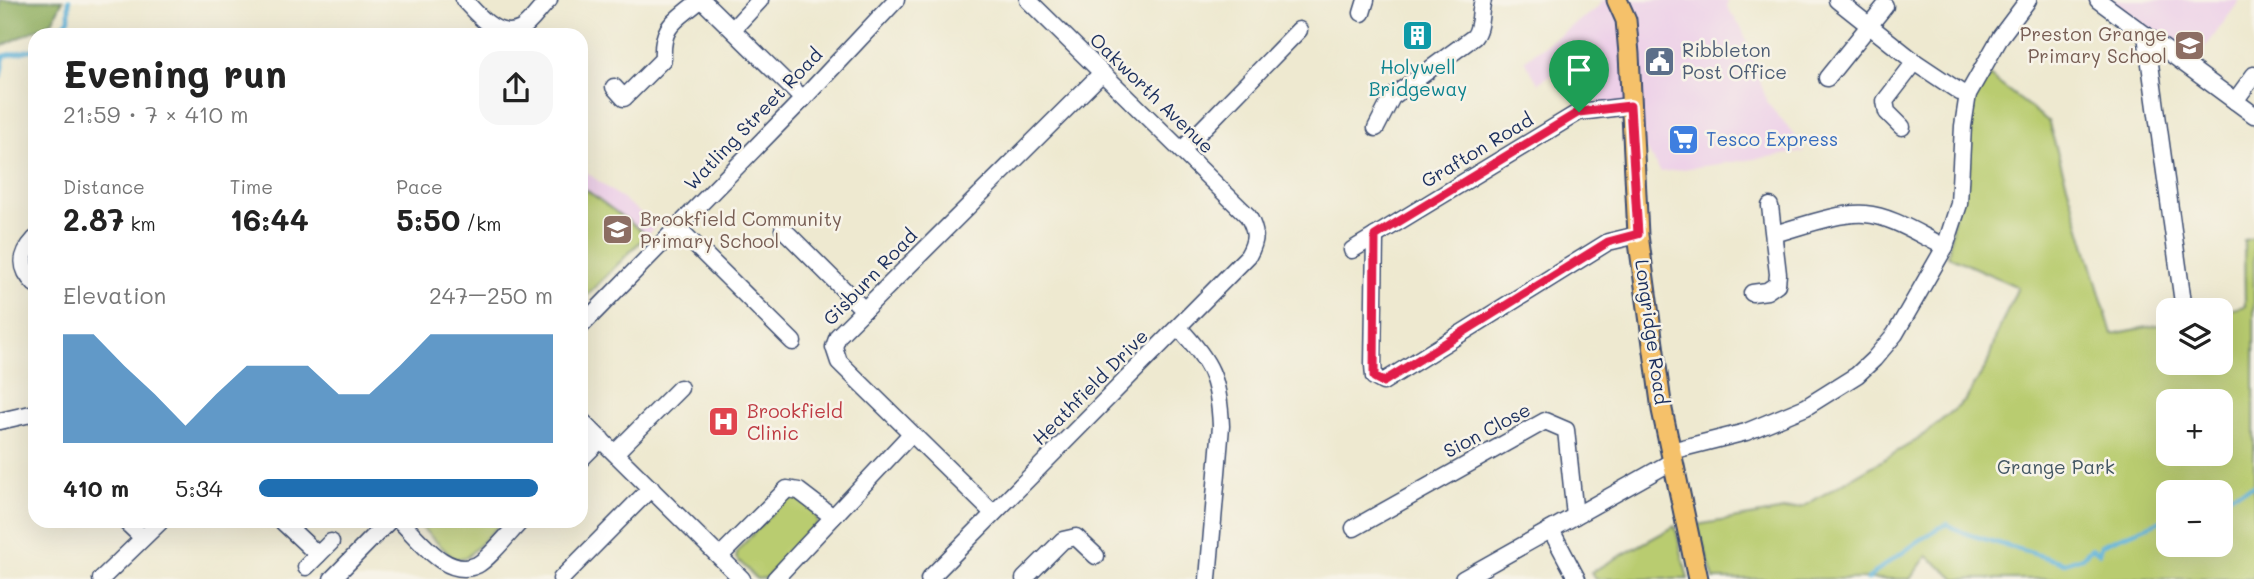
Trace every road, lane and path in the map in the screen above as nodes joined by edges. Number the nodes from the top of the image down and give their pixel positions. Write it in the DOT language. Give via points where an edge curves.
graph roads {
  1 [pos="464,0"];
  2 [pos="549,0"];
  3 [pos="701,0"];
  4 [pos="760,0"];
  5 [pos="896,0"];
  6 [pos="1028,0"];
  7 [pos="1483,0"];
  8 [pos="1617,0"];
  9 [pos="1837,0"];
  10 [pos="2028,0"];
  11 [pos="2098,0"];
  12 [pos="1885,6"];
  13 [pos="1870,25"];
  14 [pos="496,28"];
  15 [pos="521,28"];
  16 [pos="733,29"];
  17 [pos="1299,30"];
  18 [pos="2146,35"];
  19 [pos="1915,62"];
  20 [pos="1101,74"];
  21 [pos="2254,75"];
  22 [pos="1827,78"];
  23 [pos="614,88"];
  24 [pos="1968,94"];
  25 [pos="803,99"];
  26 [pos="2235,101"];
  27 [pos="1630,106"];
  28 [pos="2254,115"];
  29 [pos="1902,127"];
  30 [pos="1376,128"];
  31 [pos="1182,150"];
  32 [pos="1770,206"];
  33 [pos="1248,216"];
  34 [pos="678,228"];
  35 [pos="783,229"];
  36 [pos="1774,233"];
  37 [pos="1638,234"];
  38 [pos="1375,236"];
  39 [pos="28,246"];
  40 [pos="1945,247"];
  41 [pos="1352,250"];
  42 [pos="28,277"];
  43 [pos="1752,293"];
  44 [pos="2182,298"];
  45 [pos="864,310"];
  46 [pos="588,319"];
  47 [pos="1179,328"];
  48 [pos="793,342"];
  49 [pos="680,388"];
  50 [pos="28,415"];
  51 [pos="0,422"];
  52 [pos="588,427"];
  53 [pos="911,434"];
  54 [pos="601,439"];
  55 [pos="588,452"];
  56 [pos="615,453"];
  57 [pos="1672,456"];
  58 [pos="651,488"];
  59 [pos="993,513"];
  60 [pos="1575,516"];
  61 [pos="833,517"];
  62 [pos="132,528"];
  63 [pos="154,528"];
  64 [pos="289,528"];
  65 [pos="382,528"];
  66 [pos="407,528"];
  67 [pos="514,528"];
  68 [pos="1353,528"];
  69 [pos="1551,530"];
  70 [pos="143,538"];
  71 [pos="331,542"];
  72 [pos="318,555"];
  73 [pos="720,556"];
  74 [pos="1096,556"];
  75 [pos="306,567"];
  76 [pos="101,579"];
  77 [pos="332,579"];
  78 [pos="561,579"];
  79 [pos="742,579"];
  80 [pos="775,579"];
  81 [pos="929,579"];
  82 [pos="1024,579"];
  83 [pos="1208,579"];
  84 [pos="1464,579"];
  85 [pos="1577,579"];
  86 [pos="1698,579"];
  1 -- 14 [label="street"];
  2 -- 15 [label="street"];
  3 -- 16 [label="street"];
  3 -- 23 [label="street" via="662,38 663,59 624,98"];
  4 -- 16 [label="street"];
  5 -- 25 [label="street, Watling Street Road"];
  6 -- 20 [label="street, Oakworth Avenue"];
  7 -- 30 [label="street" via="1474,37 1392,97"];
  8 -- 27 [label="main road, Longridge Road" via="1626,20"];
  9 -- 13 [label="street"];
  10 -- 24 [label="street"];
  11 -- 18 [label="street"];
  12 -- 13 [label="street"];
  13 -- 19 [label="street"];
  13 -- 22 [label="street"];
  16 -- 25 [label="street"];
  17 -- 31 [label="street"];
  18 -- 26 [label="street"];
  18 -- 44 [label="street"];
  19 -- 24 [label="street"];
  19 -- 29 [label="street" via="1885,101 1887,113"];
  20 -- 31 [label="street, Oakworth Avenue"];
  20 -- 45 [label="street, Gisburn Road"];
  21 -- 26 [label="street"];
  24 -- 40 [label="street" via="1959,204"];
  25 -- 34 [label="street, Watling Street Road"];
  26 -- 28 [label="street"];
  27 -- 37 [label="main road, Longridge Road"];
  27 -- 38 [label="street, Grafton Road" via="1579,112"];
  31 -- 33 [label="street, Oakworth Avenue"];
  32 -- 36 [label="street"];
  33 -- 47 [label="street, Heathfield Drive" via="1257,241 1248,256"];
  34 -- 46 [label="street, Watling Street Road"];
  34 -- 48 [label="street"];
  35 -- 45 [label="street"];
  36 -- 40 [label="street" via="1865,214"];
  36 -- 43 [label="street" via="1777,284"];
  37 -- 38 [label="street" via="1608,242 1383,382 1374,377 1373,365"];
  37 -- 57 [label="main road, Longridge Road"];
  38 -- 41 [label="street, Grafton Road"];
  39 -- 42 [label="street" via="22,261"];
  40 -- 57 [label="street" via="1895,334 1857,374 1790,415"];
  45 -- 53 [label="street, Gisburn Road" via="838,337 834,347 839,362"];
  47 -- 59 [label="street, Heathfield Drive"];
  47 -- 83 [label="street" via="1201,351 1220,408"];
  49 -- 56 [label="street"];
  50 -- 51 [label="street"];
  52 -- 54 [label="street"];
  53 -- 59 [label="street, Gisburn Road"];
  53 -- 61 [label="street"];
  54 -- 55 [label="street"];
  54 -- 56 [label="street"];
  56 -- 58 [label="street"];
  57 -- 60 [label="street"];
  57 -- 86 [label="main road, Longridge Road"];
  58 -- 73 [label="street"];
  58 -- 78 [label="street"];
  59 -- 81 [label="street, Heathfield Drive"];
  60 -- 68 [label="street, Sion Close" via="1566,429 1545,421"];
  60 -- 69 [label="street"];
  61 -- 73 [label="street" via="799,491 786,489"];
  61 -- 80 [label="street"];
  62 -- 70 [label="street"];
  63 -- 70 [label="street"];
  64 -- 72 [label="street"];
  65 -- 77 [label="street"];
  66 -- 67 [label="street" via="446,566 460,570 478,565"];
  69 -- 84 [label="street"];
  69 -- 85 [label="street"];
  70 -- 76 [label="street"];
  71 -- 72 [label="street"];
  72 -- 75 [label="street"];
  73 -- 79 [label="street"];
  74 -- 82 [label="street" via="1076,537 1063,540"];
}
